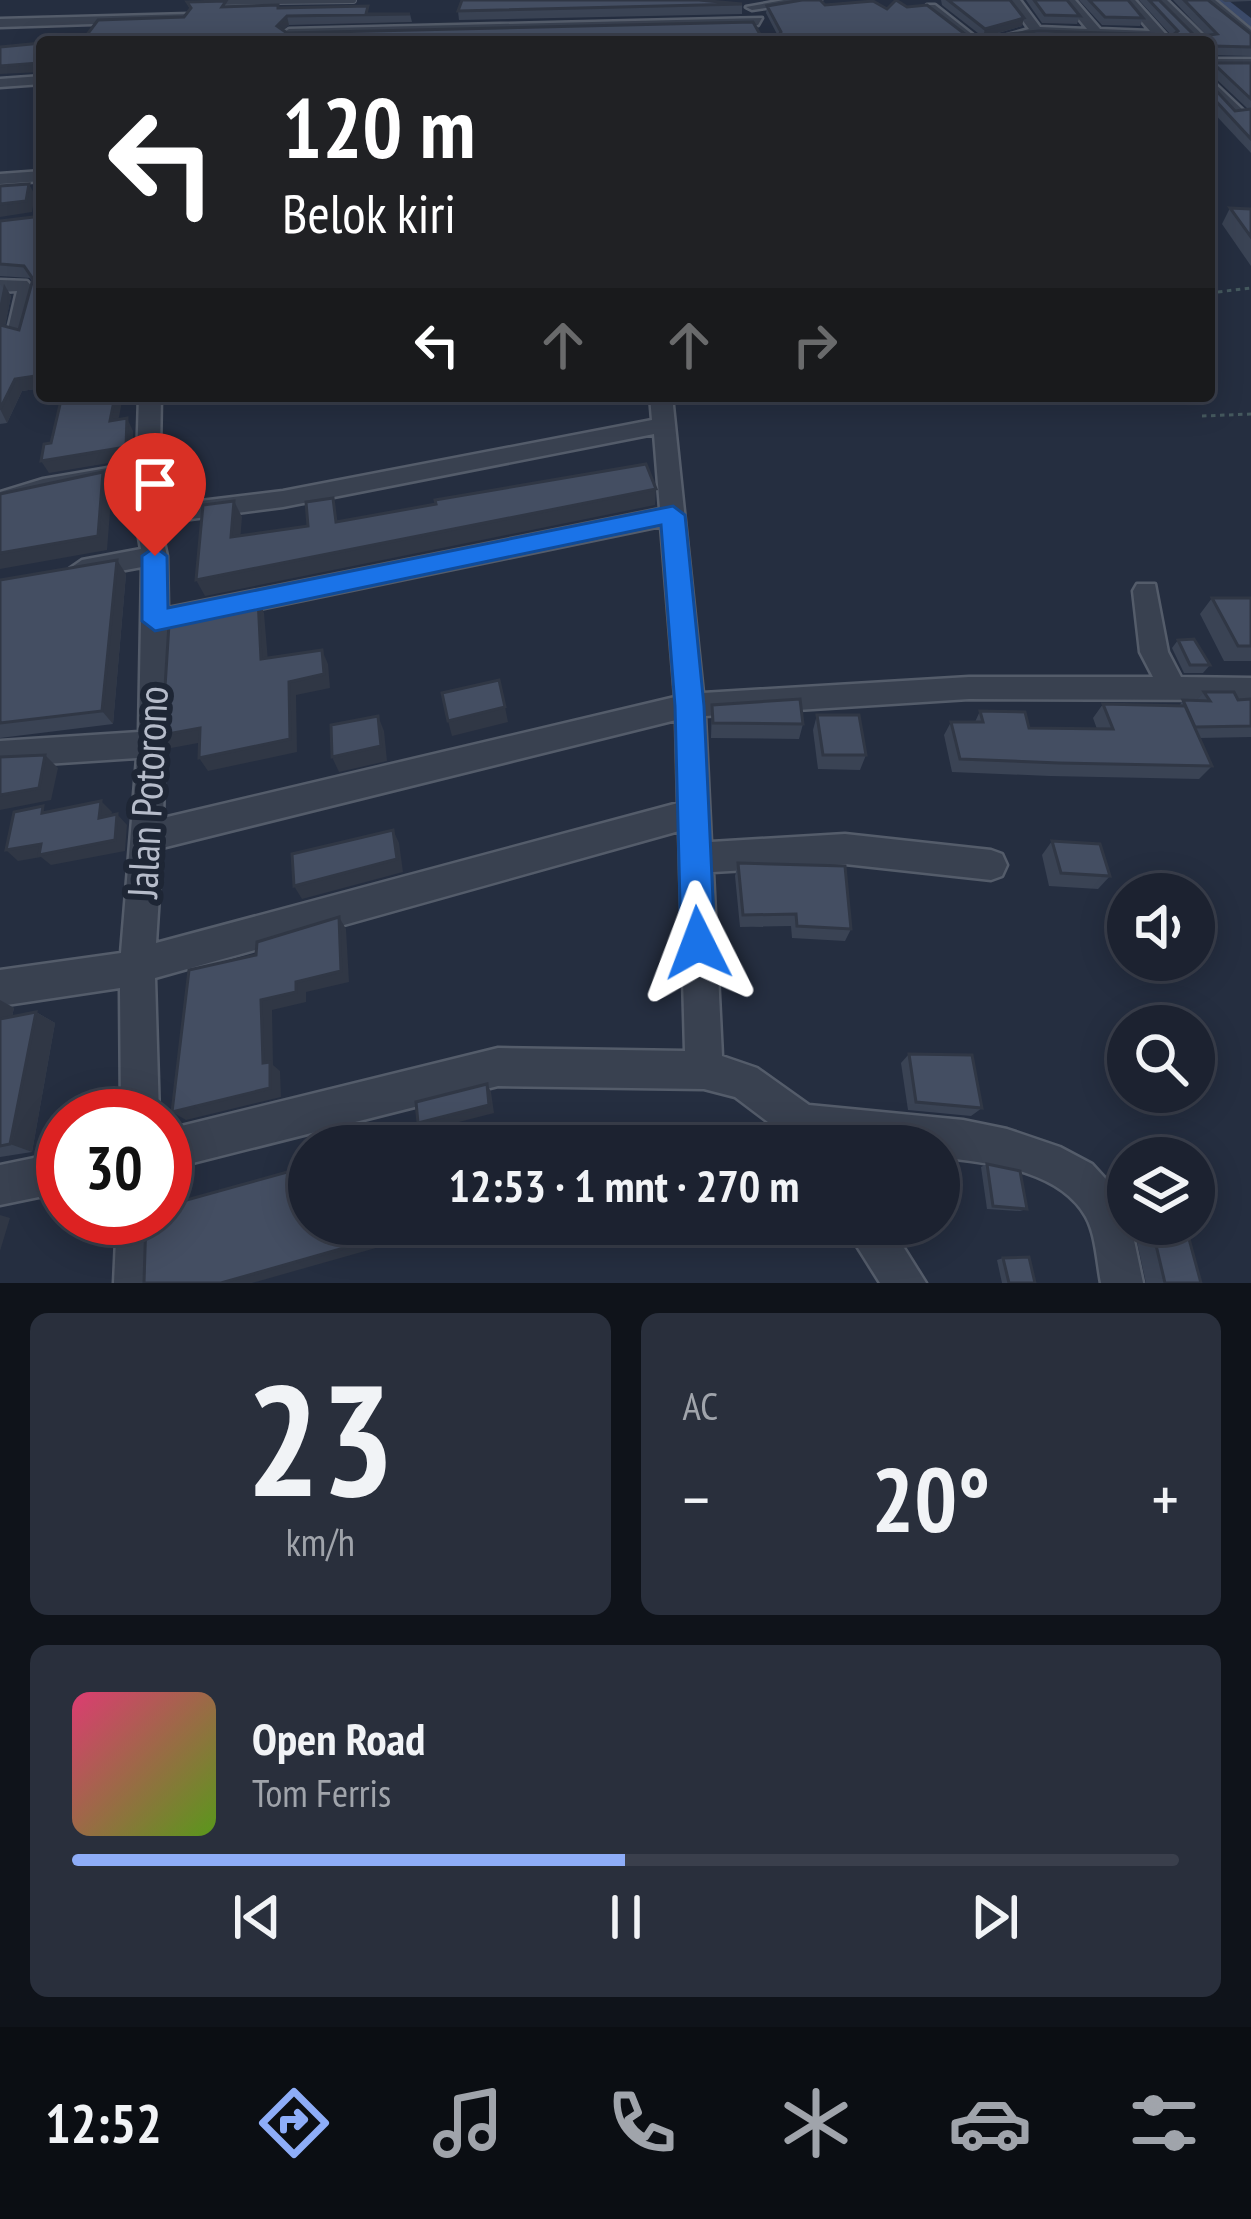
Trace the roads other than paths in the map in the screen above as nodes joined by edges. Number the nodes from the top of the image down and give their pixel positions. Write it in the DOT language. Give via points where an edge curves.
graph roads {
  1 [pos="352,0"];
  2 [pos="815,0"];
  3 [pos="1014,0"];
  4 [pos="1070,0"];
  5 [pos="1129,0"];
  6 [pos="1161,0"];
  7 [pos="1208,0"];
  8 [pos="732,5"];
  9 [pos="752,7"];
  10 [pos="931,7"];
  11 [pos="967,13"];
  12 [pos="288,14"];
  13 [pos="186,16"];
  14 [pos="758,21"];
  15 [pos="0,22"];
  16 [pos="1036,31"];
  17 [pos="1096,32"];
  18 [pos="439,35"];
  19 [pos="290,36"];
  20 [pos="389,36"];
  21 [pos="742,36"];
  22 [pos="968,36"];
  23 [pos="986,36"];
  24 [pos="1013,36"];
  25 [pos="1062,36"];
  26 [pos="1135,36"];
  27 [pos="1161,36"];
  28 [pos="1197,36"];
  29 [pos="1251,36"];
  30 [pos="1216,63"];
  31 [pos="1251,63"];
  32 [pos="36,80"];
  33 [pos="0,82"];
  34 [pos="1215,87"];
  35 [pos="1215,113"];
  36 [pos="1245,114"];
  37 [pos="36,176"];
  38 [pos="0,179"];
  39 [pos="0,286"];
  40 [pos="9,335"];
  41 [pos="150,402"];
  42 [pos="661,402"];
  43 [pos="663,425"];
  44 [pos="149,468"];
  45 [pos="0,500"];
  46 [pos="673,515"];
  47 [pos="147,517"];
  48 [pos="155,556"];
  49 [pos="66,572"];
  50 [pos="1146,591"];
  51 [pos="155,621"];
  52 [pos="1251,689"];
  53 [pos="1173,690"];
  54 [pos="690,706"];
  55 [pos="152,744"];
  56 [pos="0,754"];
  57 [pos="693,813"];
  58 [pos="146,837"];
  59 [pos="694,858"];
  60 [pos="991,865"];
  61 [pos="137,964"];
  62 [pos="0,988"];
  63 [pos="704,1070"];
  64 [pos="139,1089"];
  65 [pos="797,1125"];
  66 [pos="192,1143"];
  67 [pos="960,1143"];
  68 [pos="36,1178"];
  69 [pos="0,1185"];
  70 [pos="137,1245"];
  71 [pos="879,1245"];
  72 [pos="135,1283"];
  73 [pos="905,1283"];
  74 [pos="1122,1283"];
  1 -- 13 [label="lane"];
  2 -- 9 [label="street"];
  3 -- 16 [label="street"];
  4 -- 17 [label="street"];
  5 -- 27 [label="street"];
  6 -- 28 [label="street"];
  7 -- 29 [label="street"];
  8 -- 9 [label="street"];
  9 -- 14 [label="street"];
  10 -- 22 [label="street"];
  11 -- 23 [label="street"];
  12 -- 19 [label="street"];
  13 -- 15 [label="street"];
  14 -- 18 [label="street"];
  14 -- 21 [label="street" via="765,35"];
  16 -- 24 [label="street"];
  16 -- 25 [label="street"];
  17 -- 25 [label="street"];
  17 -- 26 [label="street"];
  18 -- 20 [label="street"];
  30 -- 31 [label="street"];
  32 -- 33 [label="street"];
  34 -- 36 [label="street"];
  35 -- 36 [label="street"];
  37 -- 38 [label="street"];
  39 -- 40 [label="street" via="26,290"];
  41 -- 44 [label="street, Jalan Potorono"];
  42 -- 43 [label="street"];
  43 -- 46 [label="street"];
  43 -- 47 [label="street"];
  44 -- 45 [label="street"];
  44 -- 47 [label="street, Jalan Potorono"];
  46 -- 51 [label="street"];
  46 -- 54 [label="street"];
  47 -- 48 [label="street, Jalan Potorono"];
  48 -- 49 [label="street"];
  48 -- 51 [label="street, Jalan Potorono"];
  50 -- 53 [label="street" via="1154,652"];
  51 -- 55 [label="street, Jalan Potorono"];
  52 -- 53 [label="street"];
  53 -- 54 [label="street" via="969,688"];
  54 -- 57 [label="street"];
  54 -- 58 [label="street"];
  55 -- 56 [label="street"];
  55 -- 58 [label="street, Jalan Potorono"];
  57 -- 59 [label="street"];
  57 -- 61 [label="street"];
  58 -- 61 [label="street, Jalan Potorono"];
  59 -- 60 [label="street" via="844,849"];
  59 -- 63 [label="street"];
  61 -- 62 [label="street" via="89,979"];
  61 -- 64 [label="street, Jalan Potorono"];
  63 -- 65 [label="street" via="744,1081"];
  63 -- 66 [label="street" via="498,1067"];
  67 -- 74 [label="street" via="1068,1170 1100,1201"];
  68 -- 69 [label="street"];
  70 -- 72 [label="street"];
  71 -- 73 [label="street"];
}
